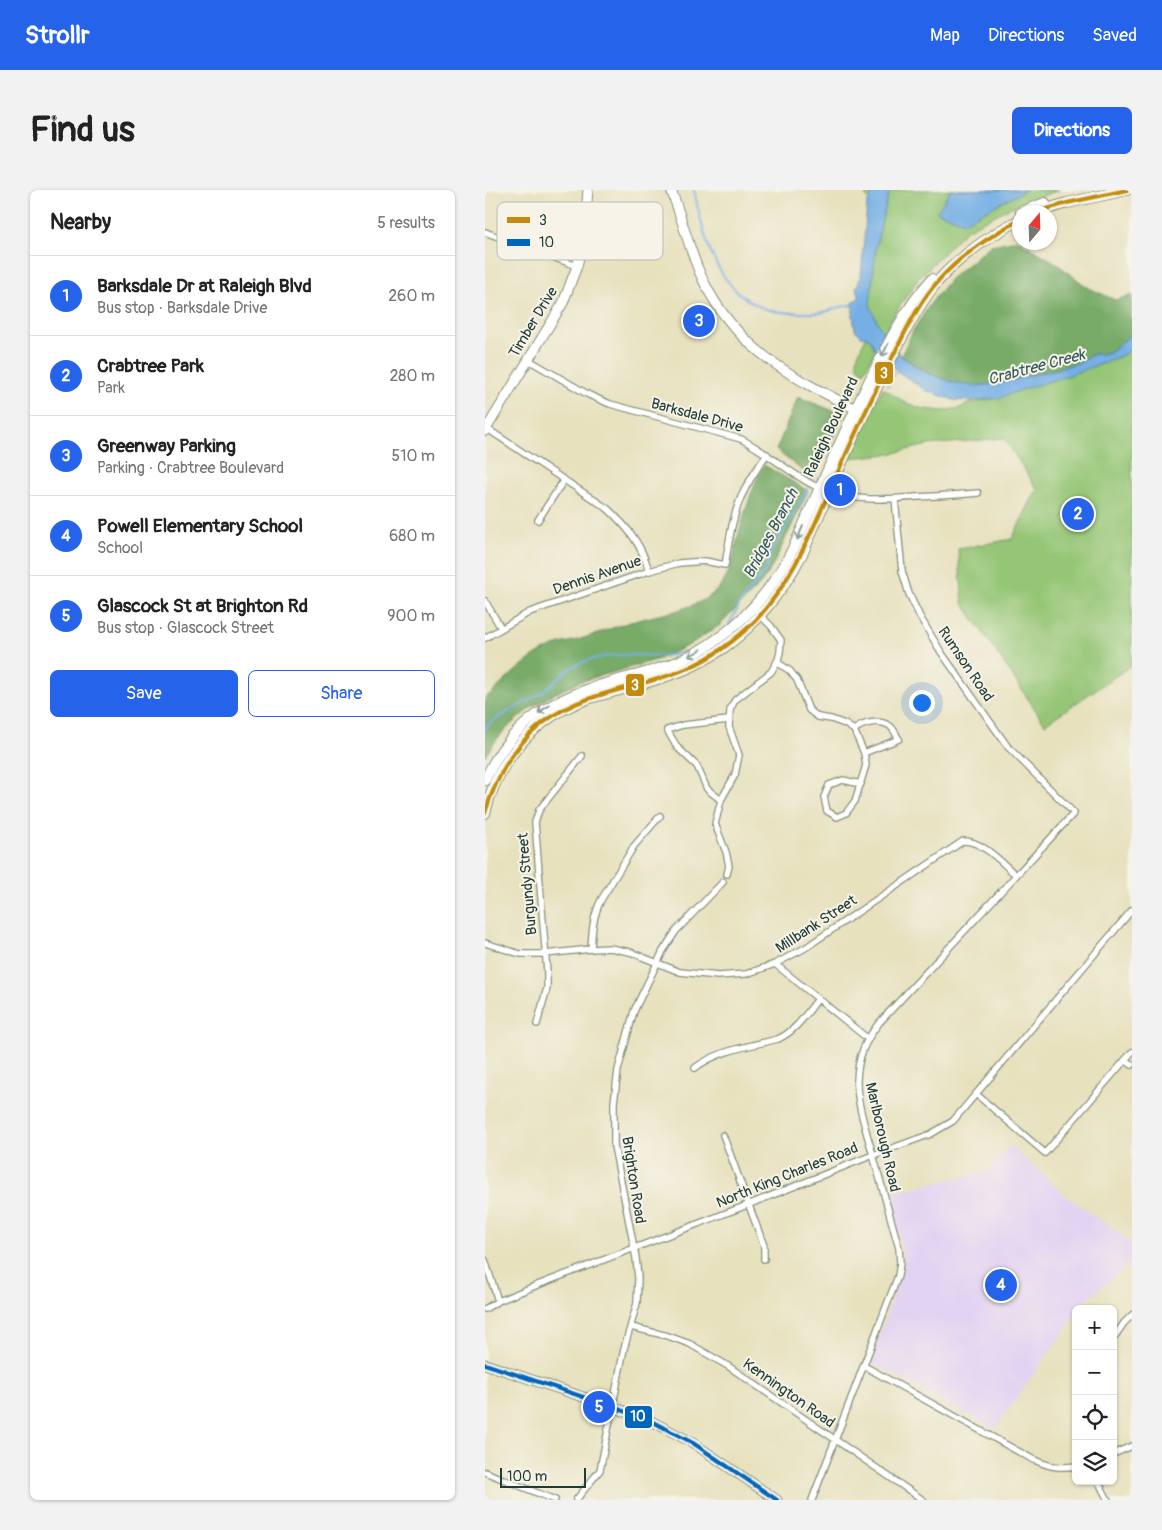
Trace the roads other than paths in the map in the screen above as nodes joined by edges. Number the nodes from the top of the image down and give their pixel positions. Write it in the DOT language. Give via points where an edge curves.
graph roads {
  1 [pos="671,190"];
  2 [pos="1097,190"];
  3 [pos="1127,190"];
  4 [pos="1041,205"];
  5 [pos="1057,206"];
  6 [pos="1012,217"];
  7 [pos="1012,224"];
  8 [pos="485,232"];
  9 [pos="497,236"];
  10 [pos="561,260"];
  11 [pos="578,260"];
  12 [pos="577,266"];
  13 [pos="901,330"];
  14 [pos="527,360"];
  15 [pos="860,411"];
  16 [pos="486,429"];
  17 [pos="767,454"];
  18 [pos="564,480"];
  19 [pos="824,490"];
  20 [pos="978,493"];
  21 [pos="895,499"];
  22 [pos="538,520"];
  23 [pos="649,571"];
  24 [pos="485,601"];
  25 [pos="757,612"];
  26 [pos="501,628"];
  27 [pos="485,638"];
  28 [pos="777,662"];
  29 [pos="729,720"];
  30 [pos="855,730"];
  31 [pos="864,752"];
  32 [pos="582,756"];
  33 [pos="485,780"];
  34 [pos="861,784"];
  35 [pos="721,800"];
  36 [pos="485,813"];
  37 [pos="1074,813"];
  38 [pos="661,816"];
  39 [pos="727,874"];
  40 [pos="1016,875"];
  41 [pos="723,882"];
  42 [pos="1132,910"];
  43 [pos="485,943"];
  44 [pos="591,949"];
  45 [pos="545,954"];
  46 [pos="657,962"];
  47 [pos="775,964"];
  48 [pos="818,999"];
  49 [pos="537,1024"];
  50 [pos="867,1038"];
  51 [pos="1132,1052"];
  52 [pos="1125,1060"];
  53 [pos="1132,1065"];
  54 [pos="695,1068"];
  55 [pos="976,1094"];
  56 [pos="723,1135"];
  57 [pos="873,1155"];
  58 [pos="749,1204"];
  59 [pos="633,1248"];
  60 [pos="485,1260"];
  61 [pos="764,1260"];
  62 [pos="498,1301"];
  63 [pos="485,1309"];
  64 [pos="1132,1315"];
  65 [pos="631,1327"];
  66 [pos="1117,1333"];
  67 [pos="485,1364"];
  68 [pos="863,1366"];
  69 [pos="613,1407"];
  70 [pos="835,1440"];
  71 [pos="1132,1446"];
  72 [pos="1117,1452"];
  73 [pos="1072,1467"];
  74 [pos="485,1472"];
  75 [pos="1100,1485"];
  76 [pos="555,1500"];
  77 [pos="576,1500"];
  78 [pos="777,1500"];
  79 [pos="812,1500"];
  80 [pos="923,1500"];
  81 [pos="1107,1500"];
  1 -- 15 [label="street" via="703,280 734,327 783,370"];
  2 -- 4 [label="main road, Raleigh Boulevard"];
  3 -- 5 [label="main road"];
  6 -- 13 [label="main road, Raleigh Boulevard" via="956,254 919,294"];
  7 -- 13 [label="main road, Raleigh Boulevard" via="983,241 951,267"];
  8 -- 9 [label="street"];
  10 -- 12 [label="street"];
  11 -- 12 [label="street, Timber Drive"];
  12 -- 14 [label="street, Timber Drive" via="563,303"];
  13 -- 15 [label="main road, Raleigh Boulevard"];
  14 -- 16 [label="street, Timber Drive"];
  14 -- 17 [label="street, Barksdale Drive" via="609,404 726,434"];
  15 -- 19 [label="main road, Raleigh Boulevard"];
  16 -- 18 [label="street"];
  17 -- 19 [label="street, Barksdale Drive" via="797,476"];
  17 -- 23 [label="street, Dennis Avenue" via="741,498 725,565 705,561 679,563"];
  18 -- 22 [label="street"];
  18 -- 23 [label="street" via="624,524 636,539"];
  19 -- 21 [label="street, Barksdale Drive" via="848,498"];
  19 -- 25 [label="main road, Raleigh Boulevard" via="794,570 773,601"];
  20 -- 21 [label="street, Barksdale Drive"];
  21 -- 37 [label="street, Rumson Road" via="903,571 920,617 1009,748"];
  23 -- 26 [label="street, Dennis Avenue" via="530,612"];
  24 -- 26 [label="street"];
  25 -- 28 [label="street" via="781,640"];
  25 -- 33 [label="main road, Raleigh Boulevard, one-way" via="685,659 659,670 587,689 547,707 508,742"];
  25 -- 36 [label="main road, Raleigh Boulevard" via="751,625 690,668 577,703 540,724 507,761 492,790"];
  26 -- 27 [label="street, Dennis Avenue"];
  28 -- 29 [label="street" via="771,672 735,700"];
  28 -- 30 [label="street" via="797,680 809,710 818,717"];
  29 -- 35 [label="street" via="739,756 735,776"];
  29 -- 35 [label="street" via="683,724 667,730 677,747 697,766 707,789"];
  30 -- 31 [label="street"];
  30 -- 31 [label="street" via="861,724 886,724 892,727 899,740"];
  31 -- 34 [label="street" via="866,764"];
  32 -- 45 [label="street, Burgundy Street" via="539,810 535,822"];
  34 -- 34 [label="street" via="855,801 846,812 837,817 827,811 824,797 829,785 843,780"];
  35 -- 39 [label="street" via="715,824 726,852"];
  37 -- 40 [label="street, Marlborough Road"];
  38 -- 44 [label="street" via="634,846 596,909"];
  40 -- 47 [label="street, Millbank Street" via="984,849 963,841 805,948"];
  40 -- 50 [label="street, Marlborough Road"];
  41 -- 46 [label="street, Brighton Road" via="676,931"];
  42 -- 55 [label="street, North King Charles Road"];
  43 -- 45 [label="street, Millbank Street" via="520,954"];
  44 -- 45 [label="street, Millbank Street"];
  44 -- 46 [label="street, Millbank Street" via="610,948"];
  45 -- 49 [label="street, Burgundy Street" via="547,988"];
  46 -- 47 [label="street, Millbank Street" via="680,972 718,976 746,974"];
  46 -- 59 [label="street, Brighton Road" via="628,1030 614,1103 614,1146"];
  47 -- 48 [label="street"];
  48 -- 50 [label="street"];
  48 -- 54 [label="street" via="787,1034 718,1055"];
  50 -- 57 [label="street, Marlborough Road" via="856,1081"];
  51 -- 52 [label="street"];
  52 -- 53 [label="street"];
  52 -- 55 [label="street" via="1045,1152"];
  55 -- 57 [label="street, North King Charles Road" via="953,1121 931,1134"];
  56 -- 58 [label="street"];
  57 -- 58 [label="street, North King Charles Road"];
  57 -- 68 [label="street, Marlborough Road" via="901,1263"];
  58 -- 59 [label="street, North King Charles Road"];
  58 -- 61 [label="street" via="764,1246"];
  59 -- 62 [label="street, North King Charles Road"];
  59 -- 65 [label="street, Brighton Road" via="638,1278 637,1304"];
  60 -- 62 [label="street"];
  62 -- 63 [label="street, North King Charles Road"];
  64 -- 66 [label="street"];
  65 -- 69 [label="street, Brighton Road"];
  65 -- 70 [label="street, Kennington Road" via="690,1344 728,1366"];
  67 -- 69 [label="street"];
  68 -- 70 [label="street, Marlborough Road"];
  68 -- 73 [label="street" via="1032,1459 1052,1467"];
  69 -- 77 [label="street, Brighton Road" via="600,1470"];
  69 -- 78 [label="street" via="653,1422 693,1443"];
  70 -- 79 [label="street, Marlborough Road"];
  70 -- 80 [label="street, Kennington Road"];
  71 -- 72 [label="street"];
  74 -- 76 [label="street"];
  75 -- 81 [label="street"];
}
